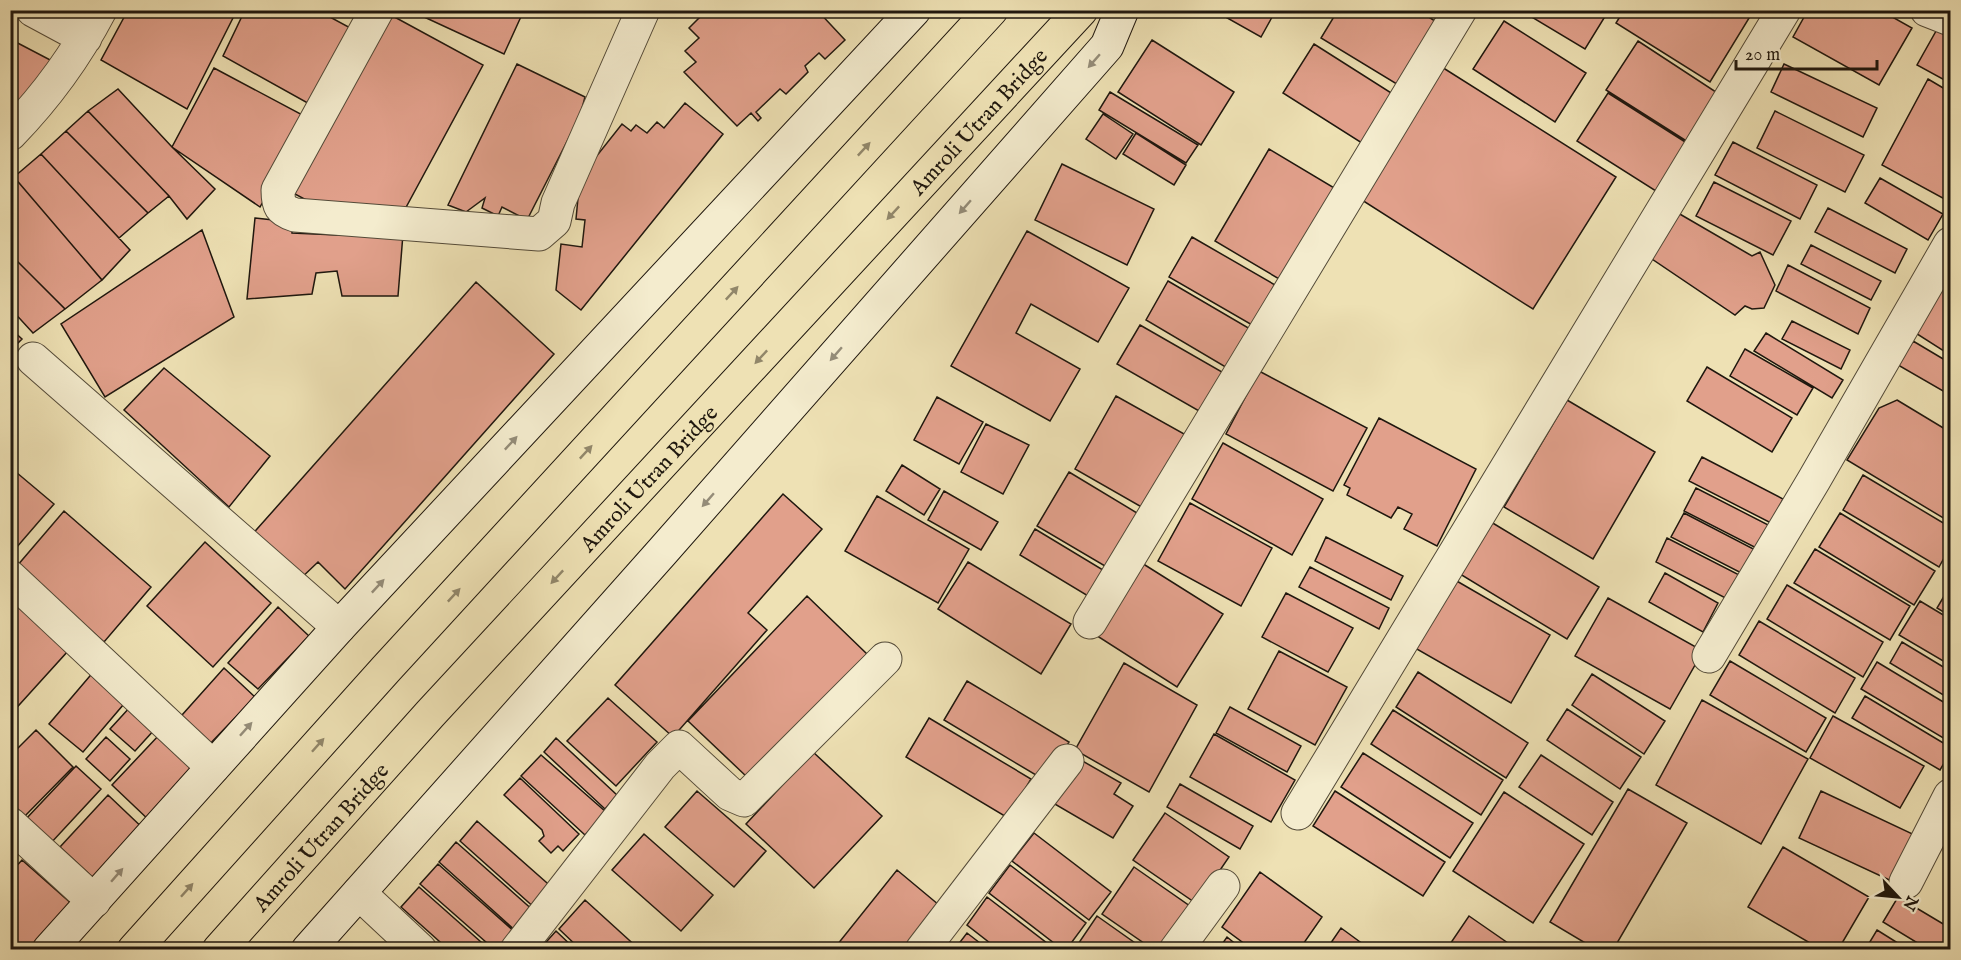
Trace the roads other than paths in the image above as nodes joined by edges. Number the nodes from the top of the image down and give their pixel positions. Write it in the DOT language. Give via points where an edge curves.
graph roads {
  1 [pos="33,10"];
  2 [pos="376,10"];
  3 [pos="643,10"];
  4 [pos="914,10"];
  5 [pos="991,10"];
  6 [pos="1081,10"];
  7 [pos="1122,10"];
  8 [pos="1460,10"];
  9 [pos="1784,10"];
  10 [pos="1927,10"];
  11 [pos="1950,19"];
  12 [pos="93,24"];
  13 [pos="10,134"];
  14 [pos="1950,244"];
  15 [pos="33,359"];
  16 [pos="10,577"];
  17 [pos="1090,622"];
  18 [pos="339,627"];
  19 [pos="1709,656"];
  20 [pos="885,659"];
  21 [pos="1067,761"];
  22 [pos="213,767"];
  23 [pos="1950,796"];
  24 [pos="1298,813"];
  25 [pos="10,824"];
  26 [pos="1906,882"];
  27 [pos="1223,886"];
  28 [pos="359,893"];
  29 [pos="94,901"];
  30 [pos="49,950"];
  31 [pos="134,950"];
  32 [pos="219,950"];
  33 [pos="308,950"];
  34 [pos="420,950"];
  35 [pos="517,950"];
  36 [pos="922,950"];
  37 [pos="1176,950"];
  1 -- 12 [label="street"];
  2 -- 3 [label="street" via="278,190 278,204 283,211 539,234 554,221 558,203"];
  18 -- 4 [label="street, one-way"];
  31 -- 5 [label="main road, one-way" via="386,669"];
  6 -- 32 [label="main road, Amroli Utran Bridge, one-way" via="430,714"];
  7 -- 28 [label="street, one-way" via="1107,46"];
  8 -- 17 [label="street"];
  9 -- 24 [label="street"];
  10 -- 11 [label="street"];
  12 -- 13 [label="street" via="64,72"];
  14 -- 19 [label="street"];
  15 -- 18 [label="street"];
  16 -- 22 [label="street"];
  22 -- 18 [label="street, one-way"];
  20 -- 35 [label="street" via="744,800 730,794 679,747"];
  21 -- 36 [label="street"];
  29 -- 22 [label="street, one-way"];
  23 -- 26 [label="street"];
  25 -- 29 [label="street"];
  27 -- 37 [label="street"];
  28 -- 33 [label="street"];
  28 -- 34 [label="street"];
  29 -- 30 [label="street"];
}
